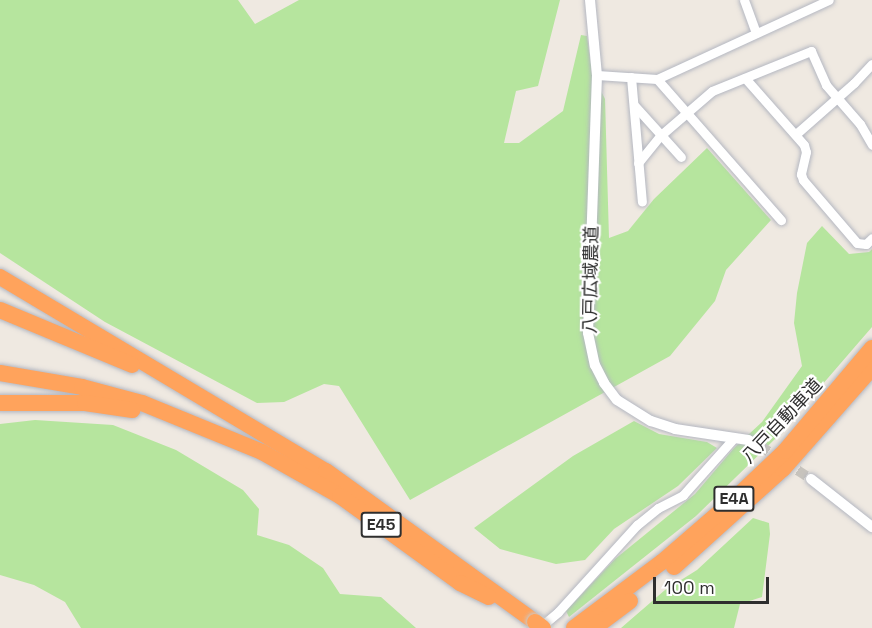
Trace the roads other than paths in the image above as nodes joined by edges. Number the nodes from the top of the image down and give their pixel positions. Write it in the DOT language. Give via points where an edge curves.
graph roads {
  1 [pos="590,0"];
  2 [pos="744,0"];
  3 [pos="829,0"];
  4 [pos="756,33"];
  5 [pos="872,64"];
  6 [pos="597,75"];
  7 [pos="631,77"];
  8 [pos="745,78"];
  9 [pos="657,79"];
  10 [pos="837,98"];
  11 [pos="634,105"];
  12 [pos="686,113"];
  13 [pos="795,134"];
  14 [pos="661,135"];
  15 [pos="872,145"];
  16 [pos="681,157"];
  17 [pos="638,163"];
  18 [pos="642,202"];
  19 [pos="781,220"];
  20 [pos="872,238"];
  21 [pos="0,277"];
  22 [pos="0,310"];
  23 [pos="872,348"];
  24 [pos="872,368"];
  25 [pos="0,373"];
  26 [pos="0,403"];
  27 [pos="250,425"];
  28 [pos="734,438"];
  29 [pos="231,439"];
  30 [pos="760,446"];
  31 [pos="811,478"];
  32 [pos="872,527"];
  33 [pos="536,624"];
  34 [pos="574,628"];
  35 [pos="594,628"];
  1 -- 6 [label="street, 八戸広域農道"];
  2 -- 4 [label="street"];
  3 -- 4 [label="street"];
  4 -- 9 [label="street"];
  5 -- 10 [label="street"];
  6 -- 7 [label="street"];
  6 -- 28 [label="street, 八戸広域農道" via="588,333 595,365 617,400 651,422"];
  7 -- 9 [label="street"];
  7 -- 11 [label="street"];
  8 -- 10 [label="street" via="811,51 826,85"];
  8 -- 12 [label="street" via="712,91"];
  8 -- 13 [label="street"];
  9 -- 12 [label="street"];
  10 -- 13 [label="street"];
  10 -- 15 [label="street"];
  11 -- 14 [label="street"];
  11 -- 17 [label="street"];
  12 -- 14 [label="street"];
  12 -- 19 [label="street"];
  13 -- 20 [label="street" via="806,152 803,180 857,243"];
  14 -- 16 [label="street"];
  14 -- 17 [label="street"];
  17 -- 18 [label="street"];
  21 -- 27 [label="highway"];
  22 -- 27 [label="highway" via="122,360"];
  23 -- 34 [label="highway, 八戸自動車道 / E4A" via="785,450 729,504 662,562"];
  24 -- 35 [label="highway, 八戸自動車道 / E4A" via="783,469 732,518"];
  25 -- 29 [label="highway" via="111,394"];
  26 -- 29 [label="highway" via="57,401 112,406 171,419"];
  27 -- 33 [label="highway, E45" via="326,471"];
  28 -- 30 [label="street, 八戸広域農道"];
  28 -- 33 [label="street" via="683,495 637,525 558,612"];
  29 -- 33 [label="highway, E45" via="316,481 460,583"];
  31 -- 32 [label="street"];
}
